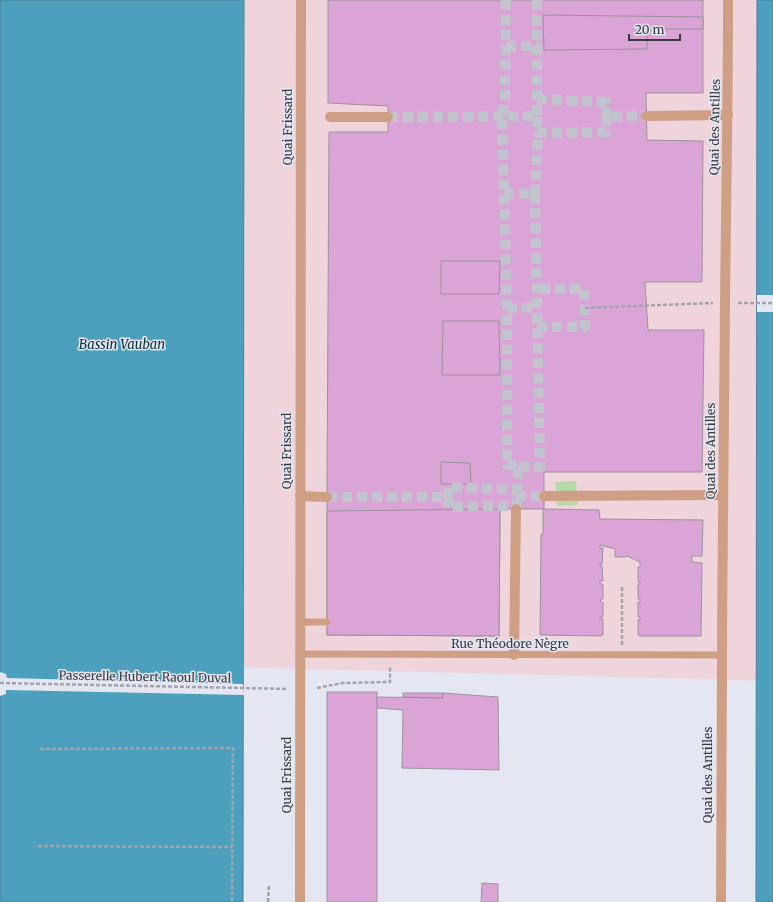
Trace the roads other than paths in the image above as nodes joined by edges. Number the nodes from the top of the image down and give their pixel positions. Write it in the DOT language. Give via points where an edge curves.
graph roads {
  1 [pos="301,0"];
  2 [pos="728,0"];
  3 [pos="728,115"];
  4 [pos="646,116"];
  5 [pos="330,117"];
  6 [pos="388,117"];
  7 [pos="723,495"];
  8 [pos="300,496"];
  9 [pos="544,496"];
  10 [pos="327,497"];
  11 [pos="516,509"];
  12 [pos="301,622"];
  13 [pos="327,622"];
  14 [pos="300,654"];
  15 [pos="514,655"];
  16 [pos="721,655"];
  17 [pos="300,902"];
  18 [pos="721,902"];
  1 -- 8 [label="street, Quai Frissard"];
  2 -- 3 [label="street, Quai des Antilles"];
  3 -- 4 [label="street"];
  3 -- 7 [label="street, Quai des Antilles"];
  5 -- 6 [label="street"];
  7 -- 9 [label="street"];
  7 -- 16 [label="street, Quai des Antilles"];
  8 -- 10 [label="street"];
  8 -- 12 [label="street, Quai Frissard"];
  11 -- 15 [label="street"];
  12 -- 13 [label="lane"];
  12 -- 14 [label="street, Quai Frissard"];
  14 -- 15 [label="lane, Rue Théodore Nègre"];
  14 -- 17 [label="street, Quai Frissard"];
  15 -- 16 [label="lane, Rue Théodore Nègre"];
  16 -- 18 [label="street, Quai des Antilles"];
}
